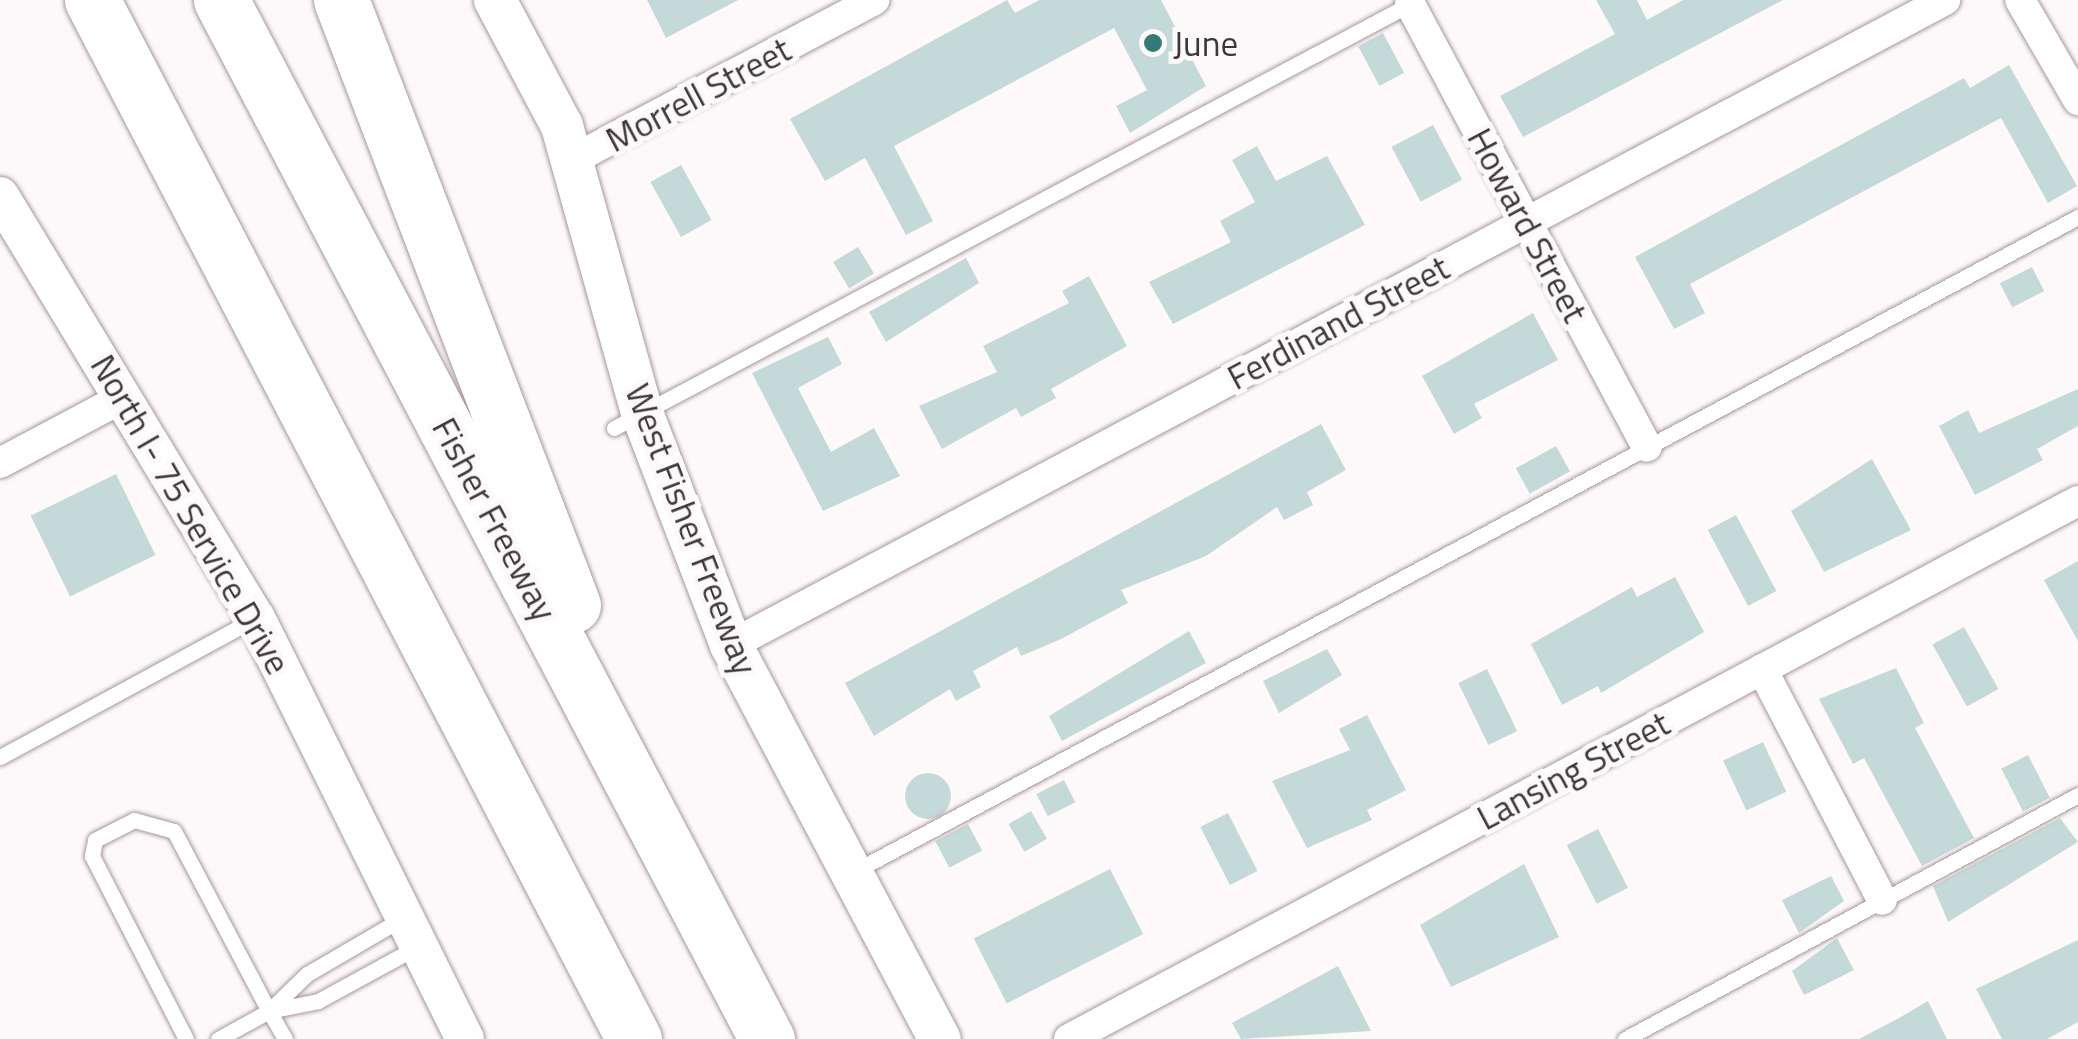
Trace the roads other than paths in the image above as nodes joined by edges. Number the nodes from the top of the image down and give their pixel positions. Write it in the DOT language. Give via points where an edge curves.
graph roads {
  1 [pos="92,0"];
  2 [pos="221,0"];
  3 [pos="341,0"];
  4 [pos="494,0"];
  5 [pos="874,0"];
  6 [pos="1946,0"];
  7 [pos="2020,0"];
  8 [pos="1413,2"];
  9 [pos="2078,100"];
  10 [pos="574,159"];
  11 [pos="0,196"];
  12 [pos="2078,217"];
  13 [pos="1526,222"];
  14 [pos="124,397"];
  15 [pos="628,420"];
  16 [pos="1647,447"];
  17 [pos="0,463"];
  18 [pos="2078,502"];
  19 [pos="256,618"];
  20 [pos="731,645"];
  21 [pos="1762,669"];
  22 [pos="0,756"];
  23 [pos="2078,795"];
  24 [pos="655,822"];
  25 [pos="852,873"];
  26 [pos="1882,900"];
  27 [pos="413,930"];
  28 [pos="269,1011"];
  29 [pos="186,1039"];
  30 [pos="218,1039"];
  31 [pos="285,1039"];
  32 [pos="465,1039"];
  33 [pos="634,1039"];
  34 [pos="767,1039"];
  35 [pos="940,1039"];
  36 [pos="1069,1039"];
  37 [pos="1625,1039"];
  1 -- 33 [label="highway"];
  2 -- 24 [label="highway, Fisher Freeway"];
  3 -- 24 [label="highway"];
  4 -- 10 [label="main road, West Fisher Freeway"];
  5 -- 10 [label="street, Morrell Street"];
  6 -- 13 [label="street, Ferdinand Street"];
  7 -- 9 [label="street"];
  8 -- 13 [label="street, Howard Street"];
  8 -- 15 [label="lane"];
  10 -- 15 [label="main road, West Fisher Freeway"];
  11 -- 14 [label="street, North I- 75 Service Drive"];
  12 -- 16 [label="lane"];
  13 -- 16 [label="street, Howard Street"];
  13 -- 20 [label="street, Ferdinand Street"];
  14 -- 17 [label="street"];
  14 -- 19 [label="street, North I- 75 Service Drive"];
  15 -- 20 [label="main road, West Fisher Freeway"];
  16 -- 25 [label="lane"];
  18 -- 21 [label="street, Lansing Street"];
  19 -- 22 [label="lane"];
  19 -- 27 [label="street, North I- 75 Service Drive"];
  20 -- 25 [label="main road, West Fisher Freeway"];
  21 -- 26 [label="street"];
  21 -- 36 [label="street, Lansing Street"];
  23 -- 26 [label="lane"];
  24 -- 34 [label="highway, Fisher Freeway"];
  25 -- 35 [label="main road, West Fisher Freeway"];
  26 -- 37 [label="lane"];
  27 -- 28 [label="lane" via="307,974"];
  27 -- 28 [label="lane" via="318,1000"];
  27 -- 32 [label="street, North I- 75 Service Drive"];
  28 -- 29 [label="lane" via="174,830 134,820 95,840 92,856"];
  28 -- 30 [label="lane"];
  28 -- 31 [label="lane"];
}
